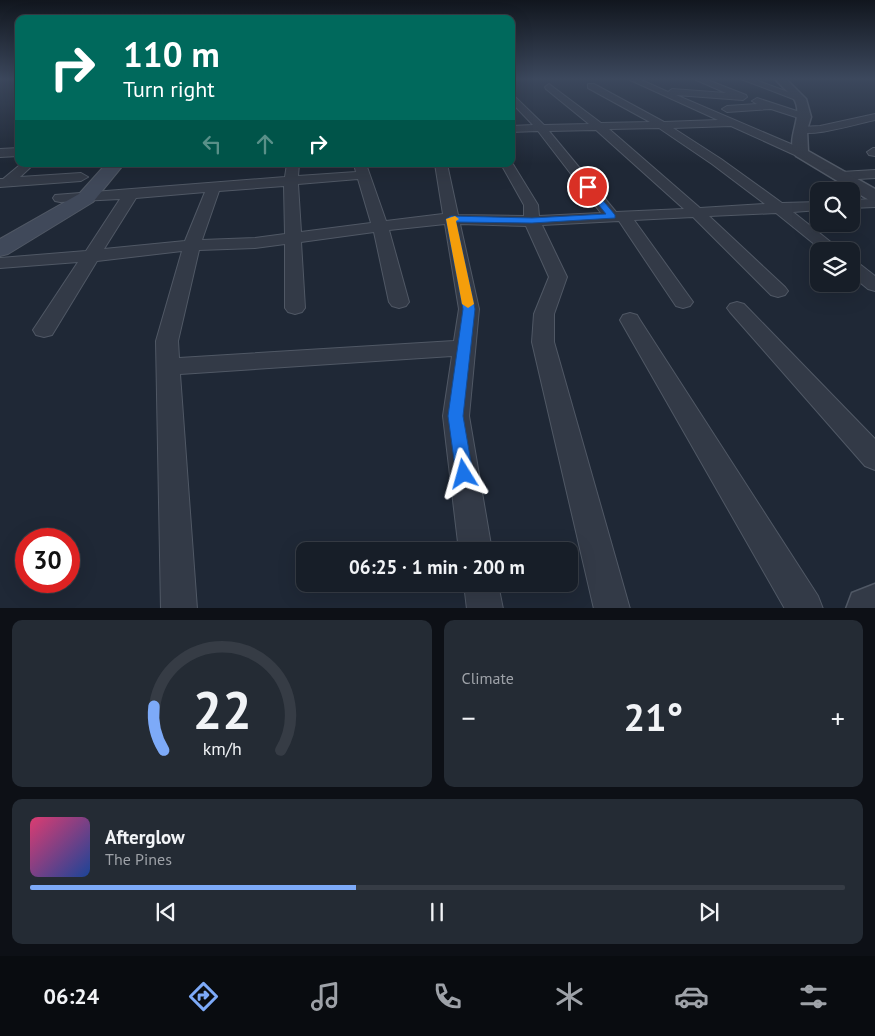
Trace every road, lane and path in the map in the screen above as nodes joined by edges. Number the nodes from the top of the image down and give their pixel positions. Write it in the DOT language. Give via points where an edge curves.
graph roads {
  1 [pos="522,107"];
  2 [pos="577,107"];
  3 [pos="633,107"];
  4 [pos="697,107"];
  5 [pos="752,107"];
  6 [pos="772,107"];
  7 [pos="800,107"];
  8 [pos="704,111"];
  9 [pos="875,117"];
  10 [pos="731,123"];
  11 [pos="802,124"];
  12 [pos="664,125"];
  13 [pos="602,126"];
  14 [pos="541,128"];
  15 [pos="515,129"];
  16 [pos="15,152"];
  17 [pos="0,153"];
  18 [pos="801,153"];
  19 [pos="24,167"];
  20 [pos="112,167"];
  21 [pos="293,167"];
  22 [pos="442,167"];
  23 [pos="509,167"];
  24 [pos="88,170"];
  25 [pos="362,170"];
  26 [pos="875,174"];
  27 [pos="841,176"];
  28 [pos="291,181"];
  29 [pos="3,183"];
  30 [pos="214,187"];
  31 [pos="131,194"];
  32 [pos="875,196"];
  33 [pos="60,198"];
  34 [pos="86,198"];
  35 [pos="875,203"];
  36 [pos="860,204"];
  37 [pos="810,206"];
  38 [pos="780,208"];
  39 [pos="698,212"];
  40 [pos="617,216"];
  41 [pos="451,219"];
  42 [pos="532,221"];
  43 [pos="380,226"];
  44 [pos="0,232"];
  45 [pos="293,238"];
  46 [pos="822,242"];
  47 [pos="192,245"];
  48 [pos="0,249"];
  49 [pos="91,256"];
  50 [pos="0,263"];
  51 [pos="860,273"];
  52 [pos="875,285"];
  53 [pos="778,291"];
  54 [pos="399,302"];
  55 [pos="683,302"];
  56 [pos="295,308"];
  57 [pos="737,308"];
  58 [pos="630,320"];
  59 [pos="44,330"];
  60 [pos="464,348"];
  61 [pos="167,366"];
  62 [pos="875,458"];
  63 [pos="475,542"];
  64 [pos="482,592"];
  65 [pos="875,607"];
  66 [pos="180,608"];
  67 [pos="485,608"];
  68 [pos="612,608"];
  69 [pos="805,608"];
  70 [pos="868,608"];
  1 -- 14 [label="street"];
  2 -- 13 [label="street"];
  3 -- 12 [label="street"];
  4 -- 8 [label="street"];
  5 -- 8 [label="street"];
  6 -- 11 [label="street"];
  7 -- 11 [label="street"];
  8 -- 10 [label="street"];
  9 -- 11 [label="street" via="820,129"];
  10 -- 12 [label="street"];
  10 -- 18 [label="street"];
  11 -- 18 [label="street"];
  12 -- 13 [label="street"];
  12 -- 38 [label="street"];
  13 -- 14 [label="street"];
  13 -- 39 [label="street"];
  14 -- 15 [label="street"];
  14 -- 40 [label="street"];
  16 -- 17 [label="street"];
  18 -- 27 [label="street"];
  19 -- 29 [label="street"];
  20 -- 34 [label="main road"];
  21 -- 28 [label="street"];
  22 -- 41 [label="street"];
  23 -- 42 [label="street" via="531,205"];
  24 -- 29 [label="street"];
  24 -- 33 [label="main road"];
  25 -- 28 [label="street"];
  25 -- 43 [label="street"];
  26 -- 27 [label="street"];
  27 -- 32 [label="street"];
  28 -- 30 [label="street"];
  28 -- 45 [label="street"];
  30 -- 31 [label="street"];
  30 -- 47 [label="street"];
  31 -- 34 [label="street"];
  31 -- 49 [label="street"];
  33 -- 34 [label="street"];
  33 -- 44 [label="main road"];
  34 -- 48 [label="main road"];
  35 -- 36 [label="street"];
  37 -- 38 [label="street"];
  38 -- 39 [label="street"];
  38 -- 46 [label="street"];
  39 -- 40 [label="street"];
  39 -- 53 [label="street"];
  40 -- 42 [label="street"];
  40 -- 55 [label="street"];
  41 -- 42 [label="street"];
  41 -- 43 [label="street"];
  41 -- 60 [label="street" via="469,309"];
  42 -- 68 [label="street" via="558,277 544,314 543,342"];
  43 -- 45 [label="street"];
  43 -- 54 [label="street"];
  45 -- 47 [label="street"];
  45 -- 56 [label="street"];
  47 -- 49 [label="street"];
  47 -- 61 [label="street" via="168,331"];
  49 -- 50 [label="street"];
  49 -- 59 [label="street"];
  51 -- 52 [label="street"];
  57 -- 62 [label="street"];
  58 -- 69 [label="street"];
  60 -- 61 [label="street"];
  60 -- 63 [label="street" via="456,416"];
  61 -- 66 [label="street"];
  64 -- 67 [label="street"];
  65 -- 70 [label="street"];
}
